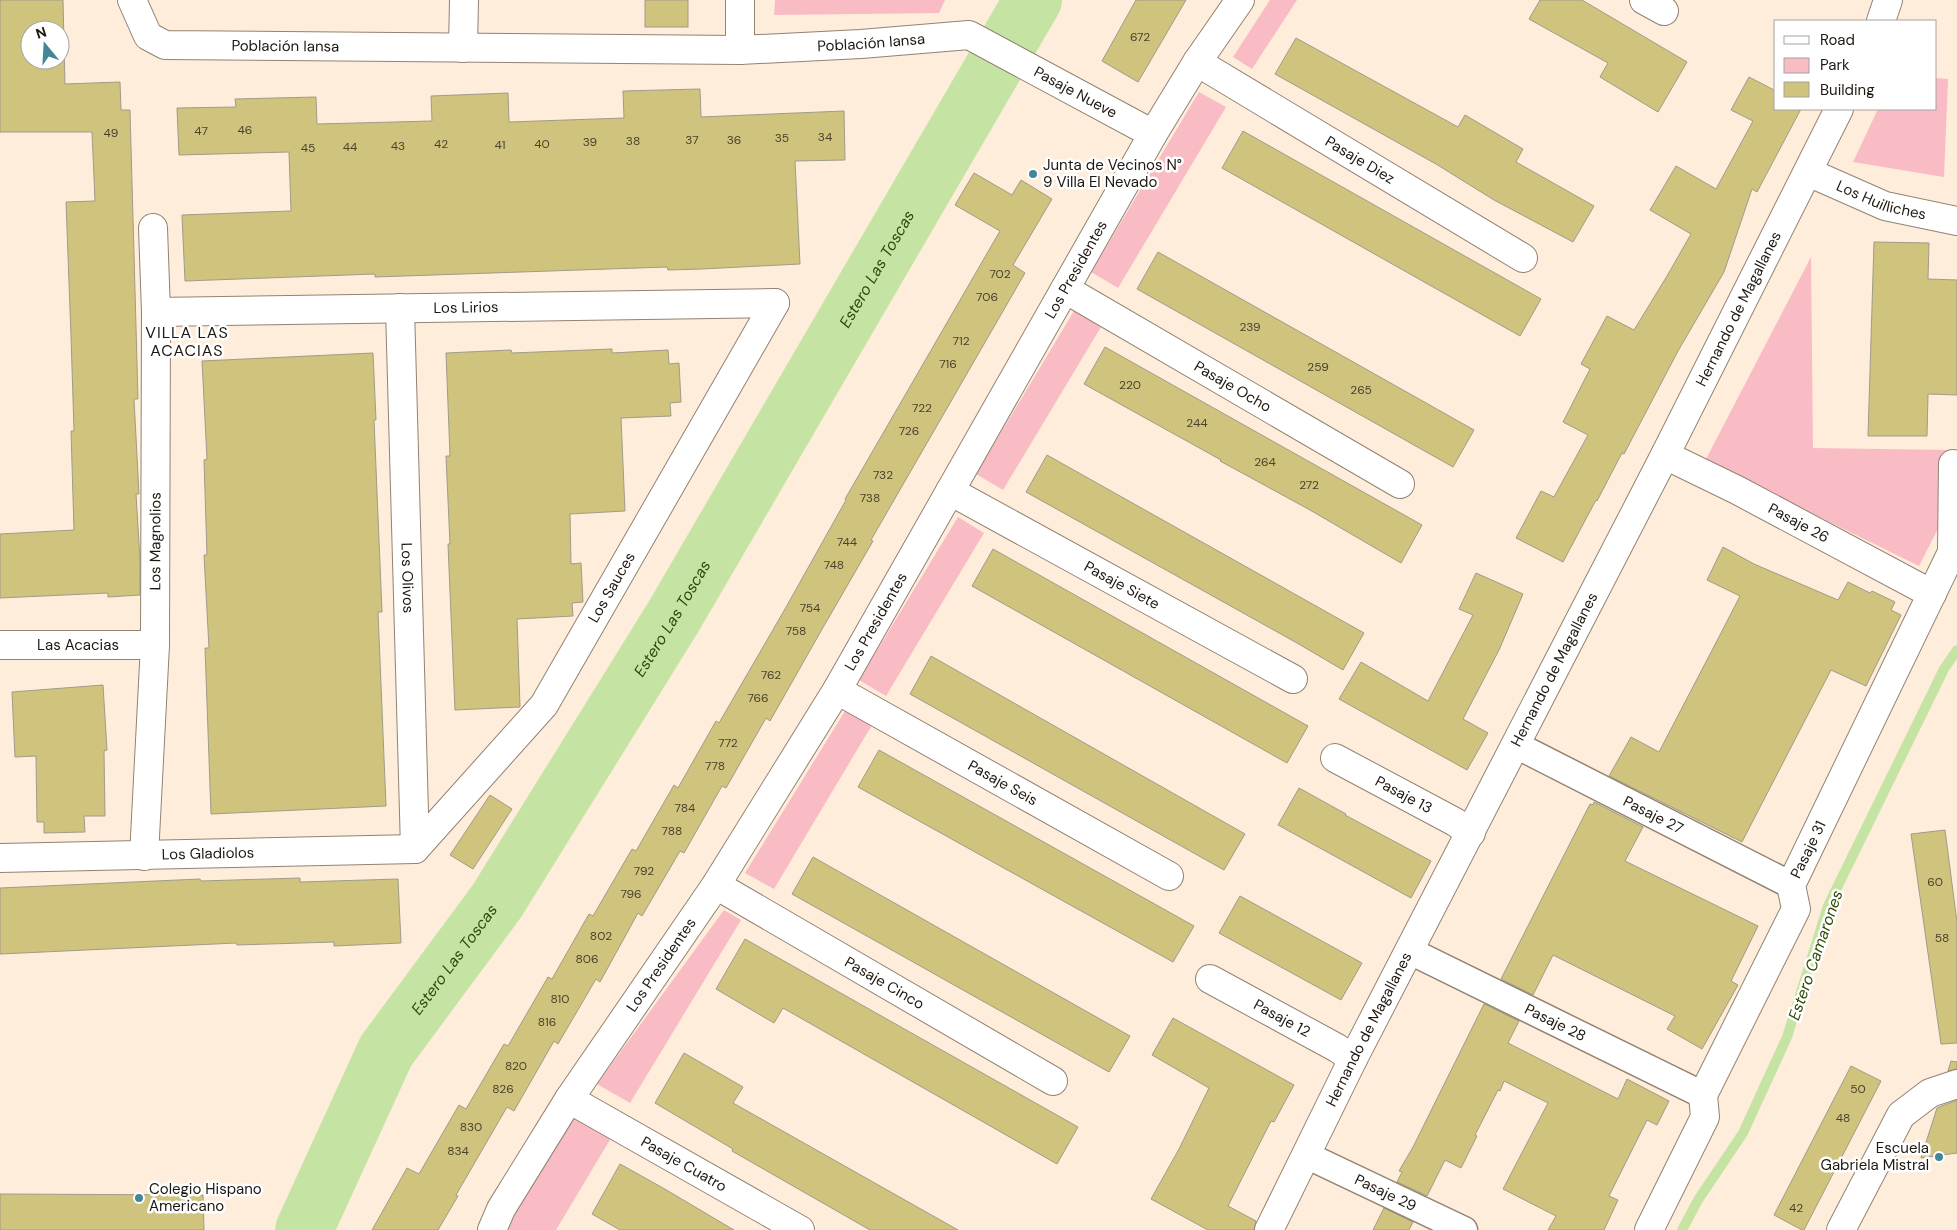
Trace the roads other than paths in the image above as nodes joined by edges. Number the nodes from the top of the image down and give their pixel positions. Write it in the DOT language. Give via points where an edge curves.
graph roads {
  1 [pos="132,0"];
  2 [pos="464,0"];
  3 [pos="740,0"];
  4 [pos="1240,0"];
  5 [pos="1888,0"];
  6 [pos="1881,20"];
  7 [pos="463,48"];
  8 [pos="740,50"];
  9 [pos="997,50"];
  10 [pos="1198,62"];
  11 [pos="1839,110"];
  12 [pos="1153,134"];
  13 [pos="1808,172"];
  14 [pos="1957,220"];
  15 [pos="154,228"];
  16 [pos="1523,258"];
  17 [pos="1065,289"];
  18 [pos="775,303"];
  19 [pos="400,308"];
  20 [pos="156,312"];
  21 [pos="1665,456"];
  22 [pos="1955,464"];
  23 [pos="1400,484"];
  24 [pos="950,491"];
  25 [pos="1932,594"];
  26 [pos="155,645"];
  27 [pos="0,646"];
  28 [pos="1293,679"];
  29 [pos="837,690"];
  30 [pos="1516,745"];
  31 [pos="1335,758"];
  32 [pos="1471,834"];
  33 [pos="415,849"];
  34 [pos="144,856"];
  35 [pos="0,858"];
  36 [pos="1169,876"];
  37 [pos="1791,884"];
  38 [pos="716,885"];
  39 [pos="1410,951"];
  40 [pos="1210,980"];
  41 [pos="1353,1059"];
  42 [pos="1053,1081"];
  43 [pos="1957,1084"];
  44 [pos="1703,1095"];
  45 [pos="569,1100"];
  46 [pos="1306,1155"];
  47 [pos="492,1230"];
  48 [pos="800,1230"];
  49 [pos="1269,1230"];
  50 [pos="1464,1230"];
  51 [pos="1649,1230"];
  52 [pos="1841,1230"];
  1 -- 7 [label="street, Población Iansa" via="148,36 165,45"];
  2 -- 7 [label="street"];
  3 -- 8 [label="street"];
  4 -- 10 [label="street, Los Presidentes"];
  5 -- 6 [label="street"];
  7 -- 8 [label="street, Población Iansa"];
  8 -- 9 [label="street, Población Iansa" via="969,35"];
  9 -- 12 [label="street, Pasaje Nueve"];
  10 -- 12 [label="street, Los Presidentes"];
  10 -- 16 [label="street, Pasaje Diez"];
  11 -- 13 [label="street, Hernando de Magallanes"];
  12 -- 17 [label="street, Los Presidentes"];
  13 -- 14 [label="street, Los Huilliches" via="1885,206"];
  13 -- 21 [label="street, Hernando de Magallanes"];
  15 -- 20 [label="street, Los Magnolios"];
  17 -- 23 [label="street, Pasaje Ocho"];
  17 -- 24 [label="street, Los Presidentes"];
  18 -- 19 [label="street, Los Lirios"];
  18 -- 33 [label="street, Los Sauces" via="544,705"];
  19 -- 20 [label="street, Los Lirios"];
  19 -- 33 [label="street, Los Olivos"];
  20 -- 26 [label="street, Los Magnolios"];
  21 -- 25 [label="street, Pasaje 26" via="1738,490"];
  21 -- 30 [label="street, Hernando de Magallanes"];
  22 -- 25 [label="street, Pasaje 31" via="1952,552"];
  24 -- 28 [label="street, Pasaje Siete"];
  24 -- 29 [label="street, Los Presidentes"];
  25 -- 37 [label="street, Pasaje 31"];
  26 -- 27 [label="street, Las Acacias"];
  26 -- 34 [label="street, Los Magnolios"];
  29 -- 36 [label="street, Pasaje Seis"];
  29 -- 38 [label="street, Los Presidentes"];
  30 -- 32 [label="street, Hernando de Magallanes"];
  30 -- 37 [label="street, Pasaje 27"];
  31 -- 32 [label="street, Pasaje 13" via="1455,822"];
  32 -- 39 [label="street, Hernando de Magallanes"];
  33 -- 34 [label="street, Los Gladiolos"];
  34 -- 35 [label="street, Los Gladiolos"];
  37 -- 44 [label="street, Pasaje 31" via="1796,909"];
  38 -- 42 [label="street, Pasaje Cinco"];
  38 -- 45 [label="street, Los Presidentes"];
  39 -- 41 [label="street, Hernando de Magallanes"];
  39 -- 44 [label="street, Pasaje 28"];
  40 -- 41 [label="street, Pasaje 12"];
  41 -- 46 [label="street, Hernando de Magallanes"];
  43 -- 52 [label="street" via="1930,1093 1901,1115"];
  44 -- 51 [label="street, Pasaje 31" via="1705,1117"];
  45 -- 47 [label="street, Los Presidentes" via="501,1209"];
  45 -- 48 [label="street, Pasaje Cuatro"];
  46 -- 49 [label="street, Hernando de Magallanes"];
  46 -- 50 [label="street, Pasaje 29"];
}
